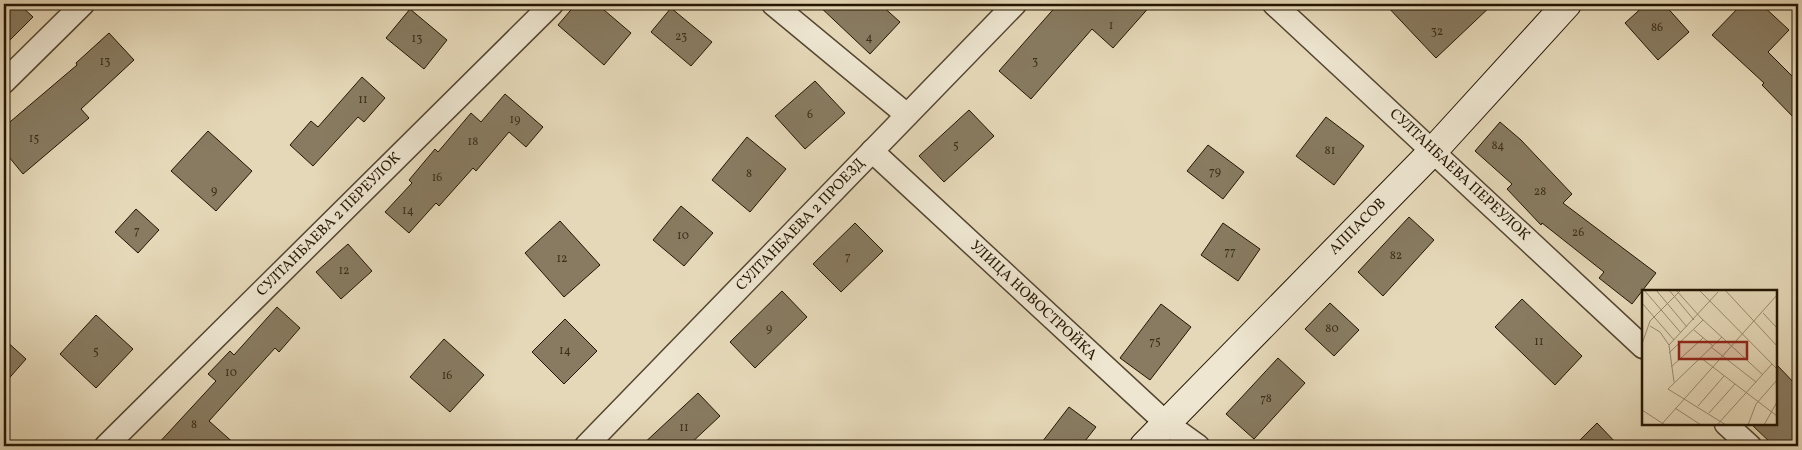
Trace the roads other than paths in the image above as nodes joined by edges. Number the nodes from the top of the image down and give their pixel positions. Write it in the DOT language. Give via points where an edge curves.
graph roads {
  1 [pos="83,4"];
  2 [pos="552,4"];
  3 [pos="773,4"];
  4 [pos="1015,4"];
  5 [pos="1274,4"];
  6 [pos="1567,4"];
  7 [pos="4,82"];
  8 [pos="907,115"];
  9 [pos="872,151"];
  10 [pos="1433,151"];
  11 [pos="1642,346"];
  12 [pos="1166,423"];
  13 [pos="1727,425"];
  14 [pos="594,444"];
  15 [pos="106,446"];
  16 [pos="1144,446"];
  17 [pos="1198,446"];
  18 [pos="1750,446"];
  1 -- 7 [label="street"];
  2 -- 15 [label="street, СУЛТАНБАЕВА 2 ПЕРЕУЛОК"];
  3 -- 8 [label="street"];
  4 -- 8 [label="street, СУЛТАНБАЕВА 2 ПРОЕЗД"];
  5 -- 10 [label="street, СУЛТАНБАЕВА ПЕРЕУЛОК"];
  6 -- 10 [label="street, АППАСОВ"];
  8 -- 9 [label="street, СУЛТАНБАЕВА 2 ПРОЕЗД"];
  9 -- 12 [label="street, УЛИЦА НОВОСТРОЙКА"];
  9 -- 14 [label="street, СУЛТАНБАЕВА 2 ПРОЕЗД"];
  10 -- 11 [label="street, СУЛТАНБАЕВА ПЕРЕУЛОК"];
  10 -- 12 [label="street, АППАСОВ"];
  12 -- 16 [label="street, АППАСОВ"];
  12 -- 17 [label="street, УЛИЦА НОВОСТРОЙКА"];
  13 -- 18 [label="street"];
}
